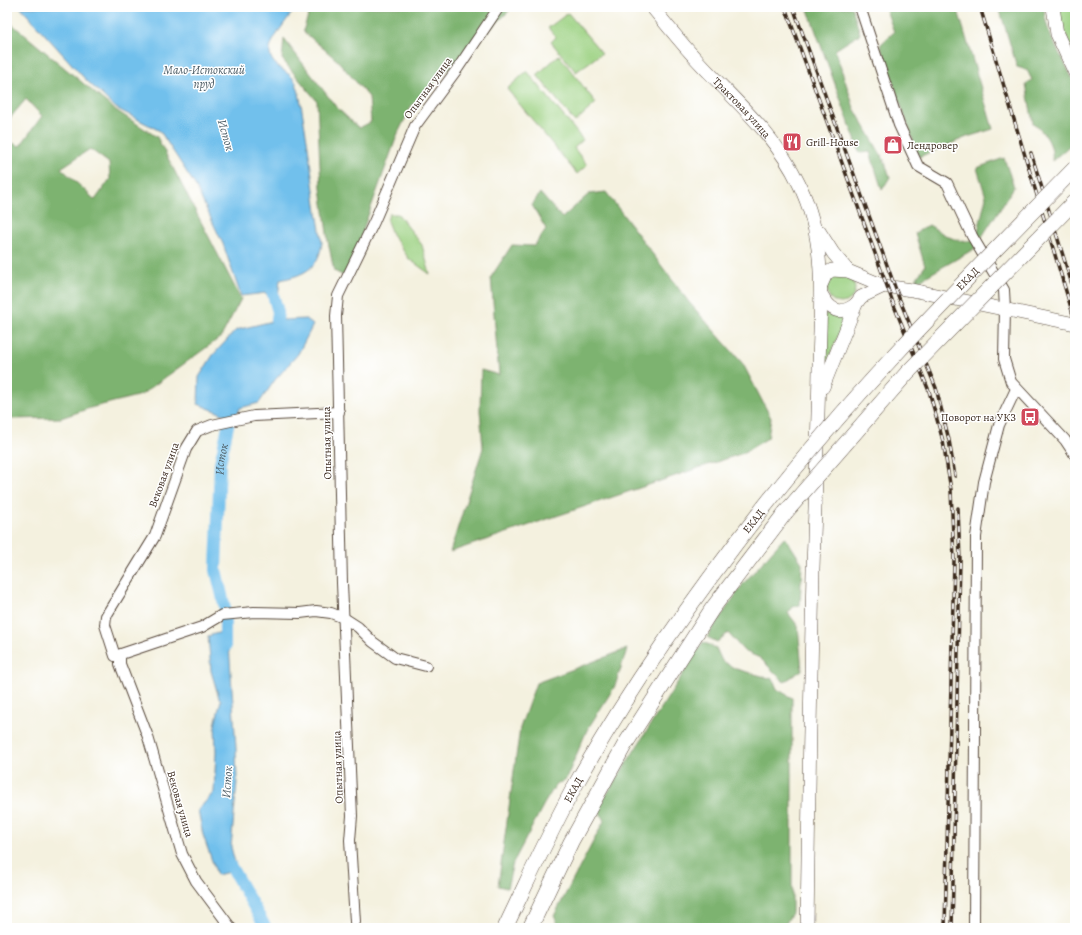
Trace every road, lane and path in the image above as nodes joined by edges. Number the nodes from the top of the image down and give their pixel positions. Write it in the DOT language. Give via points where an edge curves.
graph roads {
  1 [pos="499,7"];
  2 [pos="652,7"];
  3 [pos="860,7"];
  4 [pos="1053,7"];
  5 [pos="1075,73"];
  6 [pos="1075,168"];
  7 [pos="1075,202"];
  8 [pos="813,220"];
  9 [pos="850,272"];
  10 [pos="884,286"];
  11 [pos="821,289"];
  12 [pos="859,301"];
  13 [pos="1005,309"];
  14 [pos="1075,324"];
  15 [pos="1016,389"];
  16 [pos="819,396"];
  17 [pos="339,412"];
  18 [pos="1075,455"];
  19 [pos="344,618"];
  20 [pos="118,656"];
  21 [pos="426,666"];
  22 [pos="355,922"];
  23 [pos="231,928"];
  24 [pos="505,928"];
  25 [pos="530,928"];
  26 [pos="807,928"];
  27 [pos="974,928"];
  1 -- 17 [label="street, Опытная улица" via="415,126 374,222 338,296 336,316"];
  2 -- 8 [label="main road, Трактовая улица" via="782,153 800,185"];
  3 -- 13 [label="street" via="899,125 918,166 947,183 972,236 1004,290"];
  4 -- 5 [label="main road" via="1057,34"];
  6 -- 24 [label="highway, ЕКАД, bridge" via="926,320 814,446 716,568 626,701 576,784"];
  7 -- 25 [label="highway, ЕКАД, bridge" via="907,373 785,513 712,608 624,746 571,842"];
  8 -- 9 [label="main road" via="833,253"];
  8 -- 11 [label="main road" via="819,248"];
  9 -- 10 [label="main road"];
  9 -- 11 [label="main road" via="832,270 826,274"];
  9 -- 12 [label="main road" via="860,284"];
  10 -- 12 [label="main road"];
  10 -- 13 [label="main road"];
  11 -- 12 [label="main road" via="828,305 840,311 850,308"];
  11 -- 16 [label="main road"];
  12 -- 16 [label="main road" via="835,352"];
  13 -- 14 [label="main road"];
  13 -- 15 [label="street" via="1004,359 1008,375"];
  15 -- 18 [label="street" via="1065,440"];
  15 -- 27 [label="street" via="999,425 984,482 976,537"];
  16 -- 26 [label="main road"];
  17 -- 19 [label="street, Опытная улица"];
  17 -- 20 [label="street, Вековая улица" via="254,416 197,431 190,440 155,536 106,616 105,625"];
  19 -- 20 [label="street" via="316,611 226,615 202,627"];
  19 -- 21 [label="street" via="394,658"];
  19 -- 22 [label="street, Опытная улица" via="352,816 350,840"];
  20 -- 23 [label="street, Вековая улица" via="148,737 182,854 196,881"];
}
